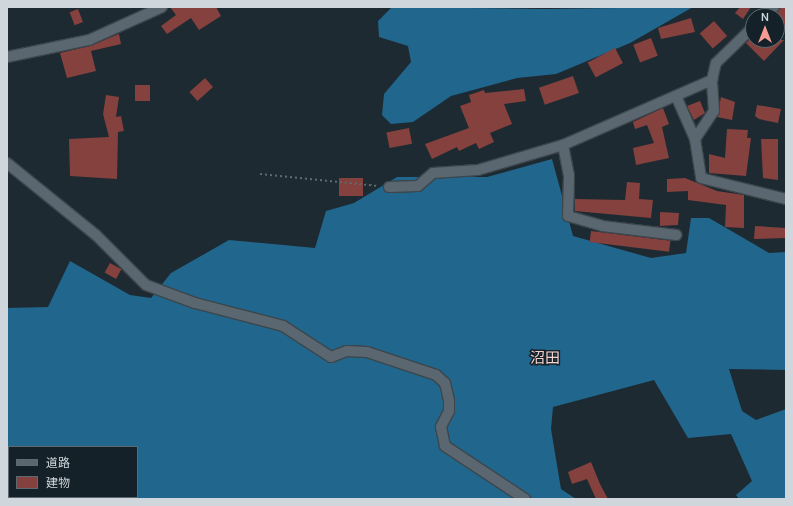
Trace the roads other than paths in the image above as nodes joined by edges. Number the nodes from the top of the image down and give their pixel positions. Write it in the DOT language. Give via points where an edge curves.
graph roads {
  1 [pos="162,7"];
  2 [pos="745,35"];
  3 [pos="7,57"];
  4 [pos="712,80"];
  5 [pos="676,96"];
  6 [pos="695,139"];
  7 [pos="563,145"];
  8 [pos="7,163"];
  9 [pos="389,187"];
  10 [pos="786,199"];
  11 [pos="676,235"];
  12 [pos="525,499"];
  1 -- 3 [label="street" via="89,40"];
  2 -- 4 [label="street" via="716,64"];
  4 -- 5 [label="street"];
  4 -- 6 [label="street" via="714,111"];
  5 -- 6 [label="street"];
  5 -- 7 [label="street"];
  6 -- 10 [label="street" via="701,178"];
  7 -- 9 [label="street" via="478,170 433,173 418,186"];
  7 -- 11 [label="street" via="569,175 568,216 602,226"];
  8 -- 12 [label="street" via="96,236 146,285 224,312 283,326 331,356 347,351 368,352 436,375 444,383 448,400 449,411 441,427 444,446"];
}
